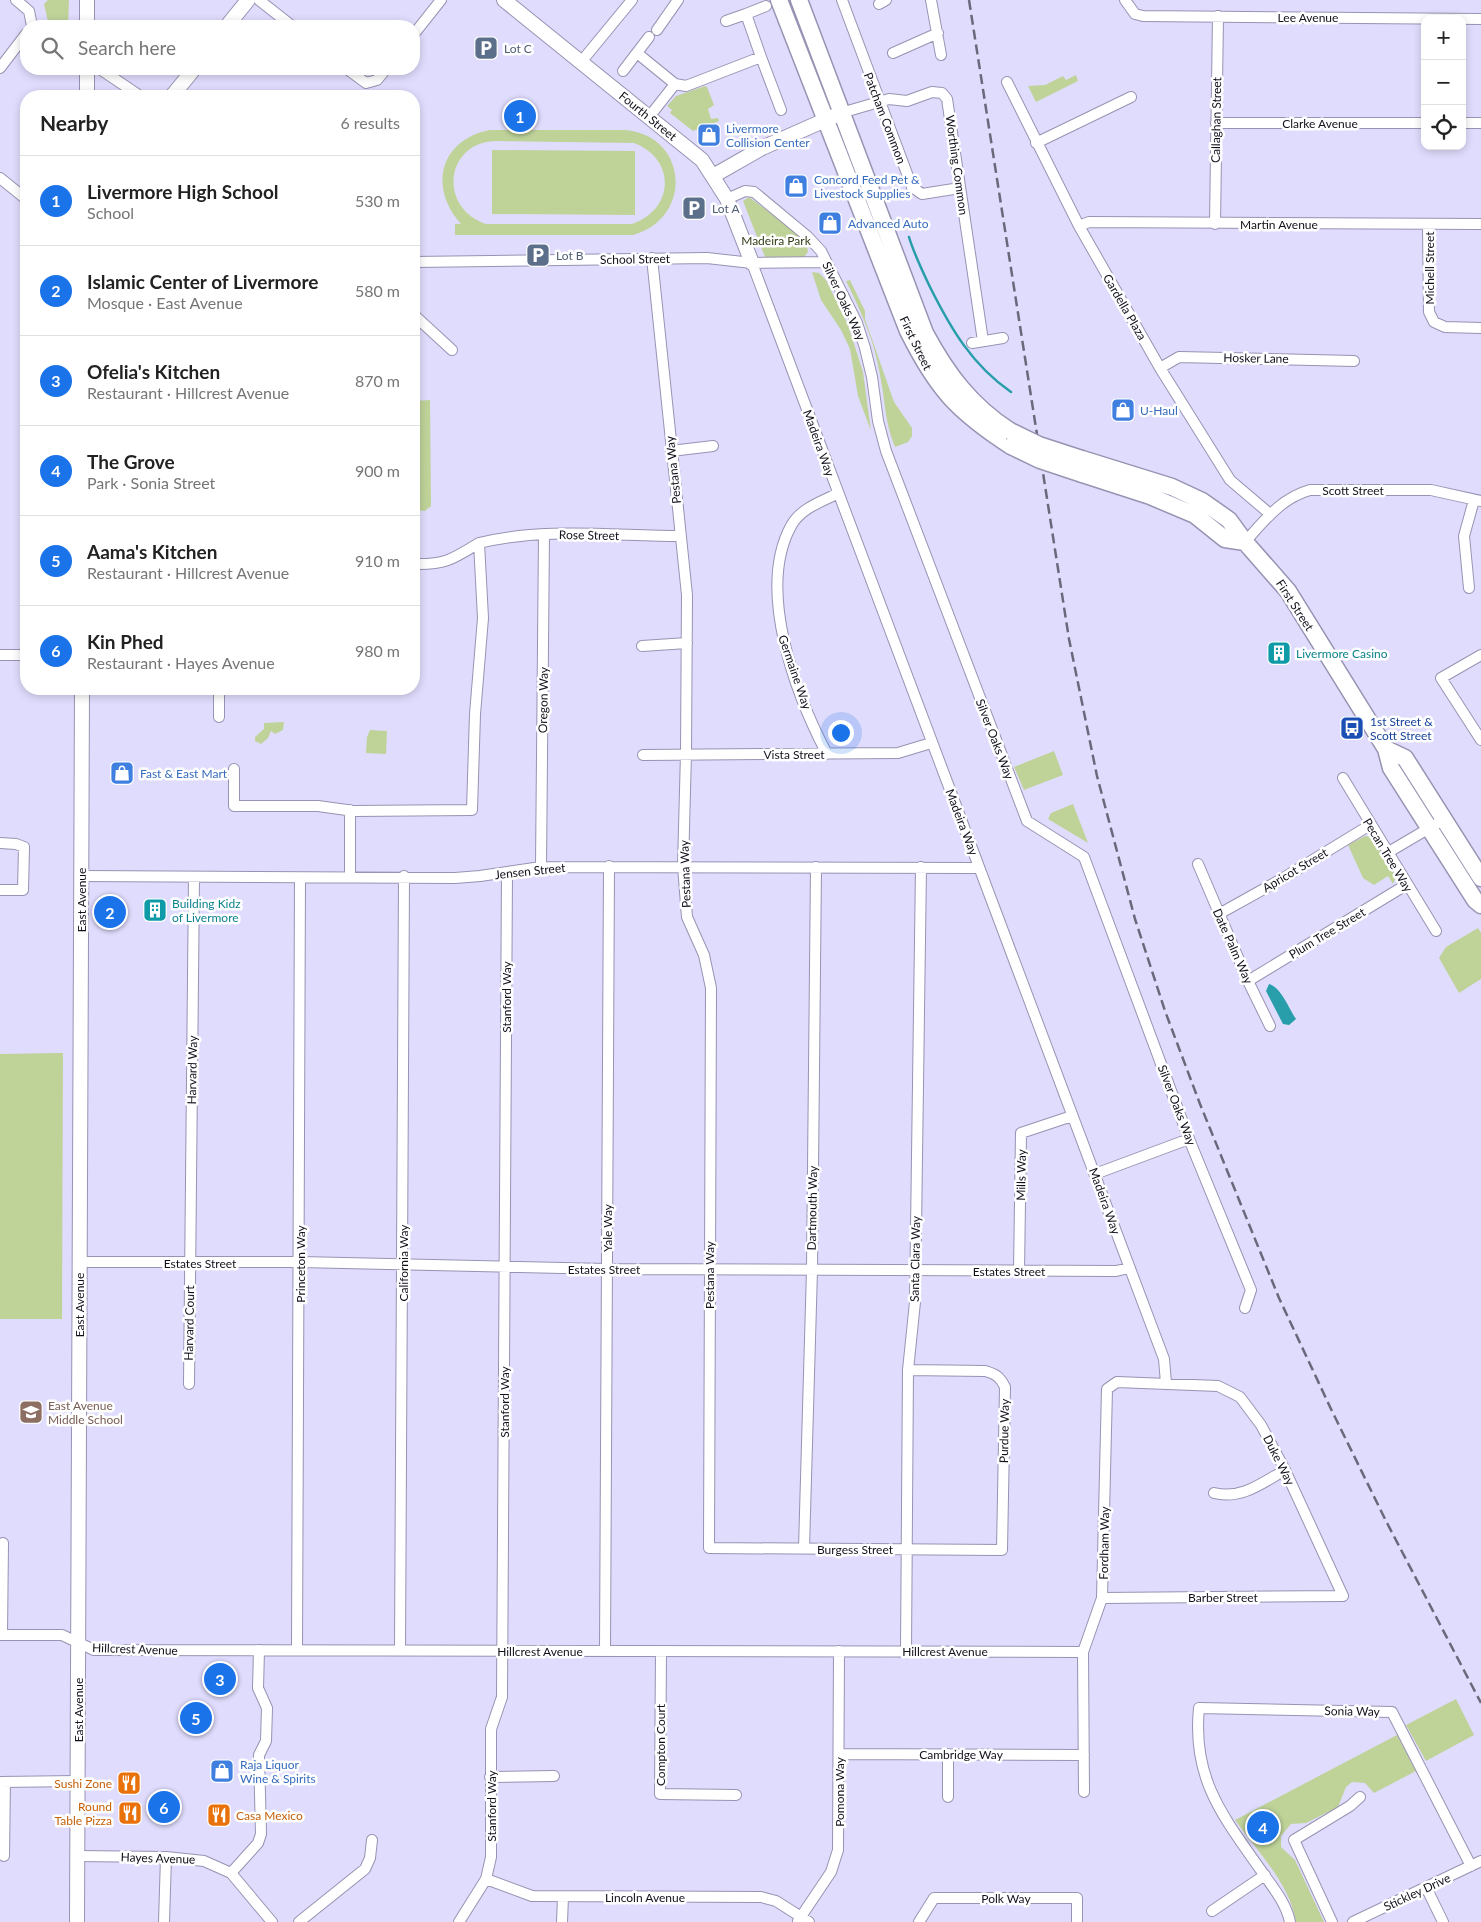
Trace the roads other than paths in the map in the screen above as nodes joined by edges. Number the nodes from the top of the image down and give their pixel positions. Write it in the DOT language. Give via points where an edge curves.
graph roads {
  1 [pos="16,0"];
  2 [pos="87,0"];
  3 [pos="248,0"];
  4 [pos="259,0"];
  5 [pos="441,0"];
  6 [pos="504,0"];
  7 [pos="632,0"];
  8 [pos="678,0"];
  9 [pos="799,0"];
  10 [pos="842,0"];
  11 [pos="931,0"];
  12 [pos="1125,0"];
  13 [pos="773,3"];
  14 [pos="746,14"];
  15 [pos="1218,16"];
  16 [pos="1481,18"];
  17 [pos="31,20"];
  18 [pos="87,20"];
  19 [pos="232,20"];
  20 [pos="284,20"];
  21 [pos="726,21"];
  22 [pos="420,26"];
  23 [pos="938,33"];
  24 [pos="20,42"];
  25 [pos="637,53"];
  26 [pos="893,53"];
  27 [pos="941,55"];
  28 [pos="761,57"];
  29 [pos="581,62"];
  30 [pos="0,68"];
  31 [pos="623,71"];
  32 [pos="87,75"];
  33 [pos="109,75"];
  34 [pos="189,75"];
  35 [pos="355,75"];
  36 [pos="381,75"];
  37 [pos="1007,82"];
  38 [pos="675,84"];
  39 [pos="87,90"];
  40 [pos="131,90"];
  41 [pos="177,90"];
  42 [pos="1131,97"];
  43 [pos="878,102"];
  44 [pos="781,110"];
  45 [pos="841,113"];
  46 [pos="649,117"];
  47 [pos="825,119"];
  48 [pos="1216,123"];
  49 [pos="1421,123"];
  50 [pos="1466,123"];
  51 [pos="1481,123"];
  52 [pos="1036,142"];
  53 [pos="713,176"];
  54 [pos="0,178"];
  55 [pos="960,188"];
  56 [pos="20,194"];
  57 [pos="727,199"];
  58 [pos="1215,224"];
  59 [pos="1481,224"];
  60 [pos="1428,225"];
  61 [pos="1079,226"];
  62 [pos="652,258"];
  63 [pos="420,262"];
  64 [pos="826,262"];
  65 [pos="752,263"];
  66 [pos="420,321"];
  67 [pos="1481,328"];
  68 [pos="1003,338"];
  69 [pos="452,350"];
  70 [pos="1354,361"];
  71 [pos="1160,368"];
  72 [pos="1011,439"];
  73 [pos="713,446"];
  74 [pos="671,450"];
  75 [pos="837,494"];
  76 [pos="1477,501"];
  77 [pos="1270,514"];
  78 [pos="544,534"];
  79 [pos="680,536"];
  80 [pos="1245,542"];
  81 [pos="479,543"];
  82 [pos="420,564"];
  83 [pos="1469,588"];
  84 [pos="687,643"];
  85 [pos="642,646"];
  86 [pos="1481,654"];
  87 [pos="0,655"];
  88 [pos="20,655"];
  89 [pos="82,695"];
  90 [pos="219,695"];
  91 [pos="219,717"];
  92 [pos="1481,740"];
  93 [pos="931,743"];
  94 [pos="686,753"];
  95 [pos="827,754"];
  96 [pos="643,755"];
  97 [pos="234,769"];
  98 [pos="1343,778"];
  99 [pos="350,810"];
  100 [pos="1436,824"];
  101 [pos="1370,825"];
  102 [pos="0,844"];
  103 [pos="1387,853"];
  104 [pos="1198,864"];
  105 [pos="609,866"];
  106 [pos="683,866"];
  107 [pos="541,867"];
  108 [pos="816,867"];
  109 [pos="921,867"];
  110 [pos="979,868"];
  111 [pos="507,872"];
  112 [pos="82,876"];
  113 [pos="404,876"];
  114 [pos="194,877"];
  115 [pos="350,877"];
  116 [pos="300,878"];
  117 [pos="1481,878"];
  118 [pos="1406,885"];
  119 [pos="0,890"];
  120 [pos="1481,905"];
  121 [pos="1219,914"];
  122 [pos="1436,931"];
  123 [pos="1248,981"];
  124 [pos="1270,1026"];
  125 [pos="1072,1116"];
  126 [pos="1189,1139"];
  127 [pos="1095,1174"];
  128 [pos="79,1262"];
  129 [pos="300,1262"];
  130 [pos="190,1263"];
  131 [pos="403,1264"];
  132 [pos="505,1267"];
  133 [pos="709,1268"];
  134 [pos="1129,1268"];
  135 [pos="606,1269"];
  136 [pos="812,1270"];
  137 [pos="914,1270"];
  138 [pos="1019,1271"];
  139 [pos="1245,1308"];
  140 [pos="908,1370"];
  141 [pos="1166,1383"];
  142 [pos="189,1384"];
  143 [pos="1285,1470"];
  144 [pos="1214,1494"];
  145 [pos="3,1543"];
  146 [pos="709,1548"];
  147 [pos="804,1548"];
  148 [pos="906,1549"];
  149 [pos="1002,1550"];
  150 [pos="1343,1596"];
  151 [pos="1102,1598"];
  152 [pos="1,1635"];
  153 [pos="79,1644"];
  154 [pos="259,1650"];
  155 [pos="297,1650"];
  156 [pos="400,1650"];
  157 [pos="605,1650"];
  158 [pos="660,1650"];
  159 [pos="502,1651"];
  160 [pos="839,1651"];
  161 [pos="906,1651"];
  162 [pos="1083,1652"];
  163 [pos="839,1754"];
  164 [pos="948,1754"];
  165 [pos="1084,1755"];
  166 [pos="490,1776"];
  167 [pos="554,1776"];
  168 [pos="78,1781"];
  169 [pos="3,1782"];
  170 [pos="1084,1792"];
  171 [pos="736,1794"];
  172 [pos="1360,1797"];
  173 [pos="948,1798"];
  174 [pos="372,1840"];
  175 [pos="4,1856"];
  176 [pos="77,1856"];
  177 [pos="166,1857"];
  178 [pos="1476,1863"];
  179 [pos="231,1873"];
  180 [pos="1265,1875"];
  181 [pos="486,1879"];
  182 [pos="1426,1887"];
  183 [pos="563,1897"];
  184 [pos="1212,1911"];
  185 [pos="803,1920"];
  186 [pos="77,1922"];
  187 [pos="164,1922"];
  188 [pos="272,1922"];
  189 [pos="299,1922"];
  190 [pos="459,1922"];
  191 [pos="562,1922"];
  192 [pos="919,1922"];
  193 [pos="1077,1922"];
  194 [pos="1290,1922"];
  195 [pos="1332,1922"];
  196 [pos="1353,1922"];
  197 [pos="1443,1922"];
  1 -- 17 [label="street" via="29,11"];
  2 -- 18 [label="main road"];
  3 -- 19 [label="main road"];
  4 -- 20 [label="street"];
  5 -- 22 [label="street"];
  6 -- 29 [label="main road, Fourth Street"];
  7 -- 29 [label="street"];
  8 -- 25 [label="street"];
  9 -- 45 [label="main road, First Street"];
  10 -- 43 [label="street, Patcham Common"];
  11 -- 23 [label="street"];
  12 -- 15 [label="street, Lee Avenue" via="1135,14"];
  13 -- 14 [label="street"];
  13 -- 47 [label="main road, First Street"];
  14 -- 21 [label="street"];
  14 -- 28 [label="street"];
  15 -- 16 [label="street, Lee Avenue"];
  15 -- 48 [label="street, Callaghan Street"];
  23 -- 26 [label="street"];
  23 -- 27 [label="street"];
  24 -- 30 [label="street"];
  25 -- 31 [label="street"];
  25 -- 38 [label="street"];
  28 -- 38 [label="street" via="686,86"];
  28 -- 44 [label="street"];
  29 -- 46 [label="main road, Fourth Street"];
  32 -- 39 [label="main road"];
  33 -- 40 [label="street"];
  34 -- 41 [label="main road"];
  35 -- 36 [label="street" via="366,83 377,80"];
  37 -- 52 [label="street, Gardella Plaza"];
  38 -- 46 [label="street"];
  42 -- 52 [label="street"];
  43 -- 45 [label="street, Worthing Common"];
  43 -- 55 [label="street, Patcham Common" via="912,187 922,194"];
  43 -- 55 [label="street, Worthing Common" via="907,101 932,92 942,93 947,98"];
  45 -- 47 [label="main road"];
  45 -- 72 [label="main road, First Street" via="936,353 972,402"];
  46 -- 53 [label="main road, Fourth Street" via="702,160"];
  47 -- 53 [label="main road" via="762,148"];
  47 -- 72 [label="main road, First Street" via="908,331 924,363 942,390 961,410"];
  48 -- 49 [label="street, Clarke Avenue"];
  48 -- 58 [label="street, Callaghan Street"];
  50 -- 51 [label="street"];
  52 -- 61 [label="street, Gardella Plaza"];
  53 -- 57 [label="main road, Fourth Street"];
  54 -- 56 [label="street"];
  55 -- 68 [label="street, Worthing Common" via="977,342"];
  57 -- 64 [label="street, Silver Oaks Way" via="745,191 754,192 816,244"];
  57 -- 65 [label="main road, Fourth Street"];
  58 -- 60 [label="street, Martin Avenue"];
  58 -- 61 [label="street, Martin Avenue" via="1089,222"];
  59 -- 60 [label="street, Martin Avenue"];
  60 -- 67 [label="street, Michell Street" via="1429,312 1434,322 1445,327"];
  61 -- 71 [label="street, Gardella Plaza"];
  62 -- 63 [label="street, School Street"];
  62 -- 65 [label="street, School Street" via="707,258"];
  62 -- 74 [label="street, Pestana Way"];
  64 -- 65 [label="street, School Street"];
  64 -- 126 [label="street, Silver Oaks Way" via="866,348 886,451 1027,822 1084,857"];
  65 -- 75 [label="street, Madeira Way"];
  66 -- 69 [label="street"];
  70 -- 71 [label="street, Hosker Lane" via="1179,357"];
  71 -- 77 [label="street, Gardella Plaza" via="1230,480"];
  72 -- 80 [label="main road, First Street, bridge" via="1039,445 1082,467 1164,484 1202,501 1229,520"];
  73 -- 74 [label="street"];
  74 -- 79 [label="street, Pestana Way"];
  75 -- 93 [label="street, Madeira Way"];
  75 -- 95 [label="street, Germaine Way" via="812,505 791,526 777,578 785,648"];
  76 -- 77 [label="street, Scott Street" via="1431,490 1310,490 1284,501"];
  76 -- 83 [label="street" via="1464,536"];
  77 -- 80 [label="street, Scott Street"];
  78 -- 79 [label="street, Rose Street"];
  78 -- 81 [label="street, Rose Street"];
  78 -- 107 [label="street, Oregon Way"];
  79 -- 84 [label="street, Pestana Way" via="687,595"];
  80 -- 100 [label="main road, First Street" via="1288,591 1386,749 1405,758"];
  81 -- 82 [label="street, Rose Street" via="447,562"];
  81 -- 99 [label="street" via="483,618 472,810"];
  84 -- 85 [label="street"];
  84 -- 94 [label="street, Pestana Way"];
  86 -- 92 [label="street" via="1441,678"];
  87 -- 88 [label="street"];
  89 -- 112 [label="main road, East Avenue"];
  90 -- 91 [label="street"];
  93 -- 95 [label="street, Vista Street" via="898,753"];
  93 -- 110 [label="street, Madeira Way"];
  94 -- 95 [label="street, Vista Street"];
  94 -- 96 [label="street, Vista Street"];
  94 -- 106 [label="street, Pestana Way"];
  97 -- 99 [label="street" via="234,806 318,806"];
  98 -- 101 [label="street, Pecan Tree Way"];
  99 -- 115 [label="street"];
  100 -- 103 [label="street"];
  100 -- 117 [label="main road, First Street"];
  100 -- 120 [label="main road, First Street"];
  101 -- 103 [label="street, Pecan Tree Way"];
  101 -- 121 [label="street, Apricot Street"];
  102 -- 119 [label="street" via="24,847 23,890"];
  103 -- 118 [label="street, Pecan Tree Way"];
  104 -- 121 [label="street, Date Palm Way"];
  105 -- 106 [label="street, Jensen Street"];
  105 -- 107 [label="street, Jensen Street"];
  105 -- 135 [label="street, Yale Way"];
  106 -- 108 [label="street, Jensen Street"];
  106 -- 133 [label="street, Pestana Way" via="687,917 704,955 711,988"];
  107 -- 111 [label="street, Jensen Street"];
  108 -- 109 [label="street, Jensen Street"];
  108 -- 136 [label="street, Dartmouth Way"];
  109 -- 110 [label="street, Jensen Street"];
  109 -- 137 [label="street, Santa Clara Way"];
  110 -- 125 [label="street, Madeira Way"];
  111 -- 113 [label="street, Jensen Street" via="455,878"];
  111 -- 132 [label="street, Stanford Way"];
  112 -- 114 [label="street, Jensen Street"];
  112 -- 128 [label="main road, East Avenue"];
  113 -- 115 [label="street, Jensen Street"];
  113 -- 131 [label="street, California Way"];
  114 -- 116 [label="street, Jensen Street"];
  114 -- 130 [label="street, Harvard Way"];
  115 -- 116 [label="street, Jensen Street"];
  116 -- 129 [label="street, Princeton Way"];
  118 -- 122 [label="street, Pecan Tree Way"];
  118 -- 123 [label="street, Plum Tree Street"];
  121 -- 123 [label="street, Date Palm Way"];
  123 -- 124 [label="street, Date Palm Way"];
  125 -- 127 [label="street, Madeira Way"];
  125 -- 138 [label="street, Mills Way" via="1021,1133"];
  126 -- 127 [label="street"];
  126 -- 139 [label="street, Silver Oaks Way" via="1251,1290"];
  127 -- 134 [label="street, Madeira Way"];
  128 -- 130 [label="street, Estates Street"];
  128 -- 153 [label="main road, East Avenue"];
  129 -- 130 [label="street, Estates Street"];
  129 -- 131 [label="street, Estates Street"];
  129 -- 155 [label="street, Princeton Way"];
  130 -- 142 [label="street, Harvard Court"];
  131 -- 132 [label="street, Estates Street"];
  131 -- 156 [label="street, California Way"];
  132 -- 135 [label="street, Estates Street"];
  132 -- 159 [label="street, Stanford Way"];
  133 -- 135 [label="street, Estates Street"];
  133 -- 136 [label="street, Estates Street"];
  133 -- 146 [label="street, Pestana Way"];
  134 -- 138 [label="street, Estates Street" via="1116,1271"];
  134 -- 141 [label="street, Madeira Way" via="1164,1359"];
  135 -- 157 [label="street, Yale Way"];
  136 -- 137 [label="street, Estates Street"];
  136 -- 147 [label="street, Dartmouth Way"];
  137 -- 138 [label="street, Estates Street"];
  137 -- 140 [label="street, Santa Clara Way" via="915,1302"];
  140 -- 148 [label="street, Santa Clara Way"];
  140 -- 149 [label="street, Purdue Way" via="994,1373 1005,1387"];
  141 -- 143 [label="street, Duke Way" via="1218,1386 1240,1397 1261,1425"];
  141 -- 151 [label="street, Fordham Way" via="1117,1382 1108,1389"];
  143 -- 144 [label="street" via="1244,1493 1227,1497"];
  143 -- 150 [label="street, Duke Way"];
  145 -- 152 [label="street"];
  146 -- 147 [label="street, Burgess Street"];
  147 -- 148 [label="street, Burgess Street"];
  148 -- 149 [label="street, Burgess Street"];
  148 -- 161 [label="street, Santa Clara Way"];
  150 -- 151 [label="street, Barber Street"];
  151 -- 162 [label="street, Fordham Way"];
  152 -- 153 [label="street, Hillcrest Avenue" via="62,1635"];
  153 -- 154 [label="street, Hillcrest Avenue" via="94,1650"];
  153 -- 168 [label="main road, East Avenue"];
  154 -- 155 [label="street, Hillcrest Avenue"];
  154 -- 179 [label="street" via="258,1688 267,1708 266,1741 259,1755 261,1834 258,1843"];
  155 -- 156 [label="street, Hillcrest Avenue"];
  156 -- 159 [label="street, Hillcrest Avenue"];
  157 -- 158 [label="street, Hillcrest Avenue"];
  157 -- 159 [label="street, Hillcrest Avenue"];
  158 -- 160 [label="street, Hillcrest Avenue"];
  158 -- 171 [label="street, Compton Court" via="660,1794"];
  159 -- 166 [label="street, Stanford Way" via="502,1698 491,1729"];
  160 -- 161 [label="street, Hillcrest Avenue"];
  160 -- 163 [label="street, Pomona Way"];
  161 -- 162 [label="street, Hillcrest Avenue"];
  162 -- 165 [label="street, Fordham Way"];
  163 -- 164 [label="street, Cambridge Way"];
  163 -- 185 [label="street, Pomona Way" via="838,1850 835,1863"];
  164 -- 165 [label="street, Cambridge Way"];
  164 -- 173 [label="street"];
  165 -- 170 [label="street, Fordham Way"];
  166 -- 167 [label="street"];
  166 -- 181 [label="street, Stanford Way" via="491,1857"];
  168 -- 169 [label="street"];
  168 -- 176 [label="main road, East Avenue"];
  169 -- 175 [label="street"];
  172 -- 195 [label="street" via="1294,1840"];
  174 -- 189 [label="street" via="366,1869"];
  176 -- 177 [label="street, Hayes Avenue"];
  176 -- 186 [label="main road, East Avenue"];
  177 -- 179 [label="street, Hayes Avenue" via="204,1861"];
  177 -- 187 [label="street"];
  178 -- 180 [label="street, Sonia Way" via="1392,1712 1199,1708 1197,1725 1207,1786 1219,1810"];
  178 -- 182 [label="street, Stickley Drive"];
  179 -- 188 [label="street, Hayes Avenue"];
  180 -- 184 [label="street"];
  180 -- 194 [label="street"];
  181 -- 183 [label="street, Lincoln Avenue" via="532,1896"];
  181 -- 190 [label="street, Stanford Way"];
  182 -- 196 [label="street, Stickley Drive"];
  182 -- 197 [label="street"];
  183 -- 185 [label="street, Lincoln Avenue" via="760,1897 776,1901"];
  183 -- 191 [label="street"];
  192 -- 193 [label="street, Polk Way" via="934,1898 1078,1898"];
}
